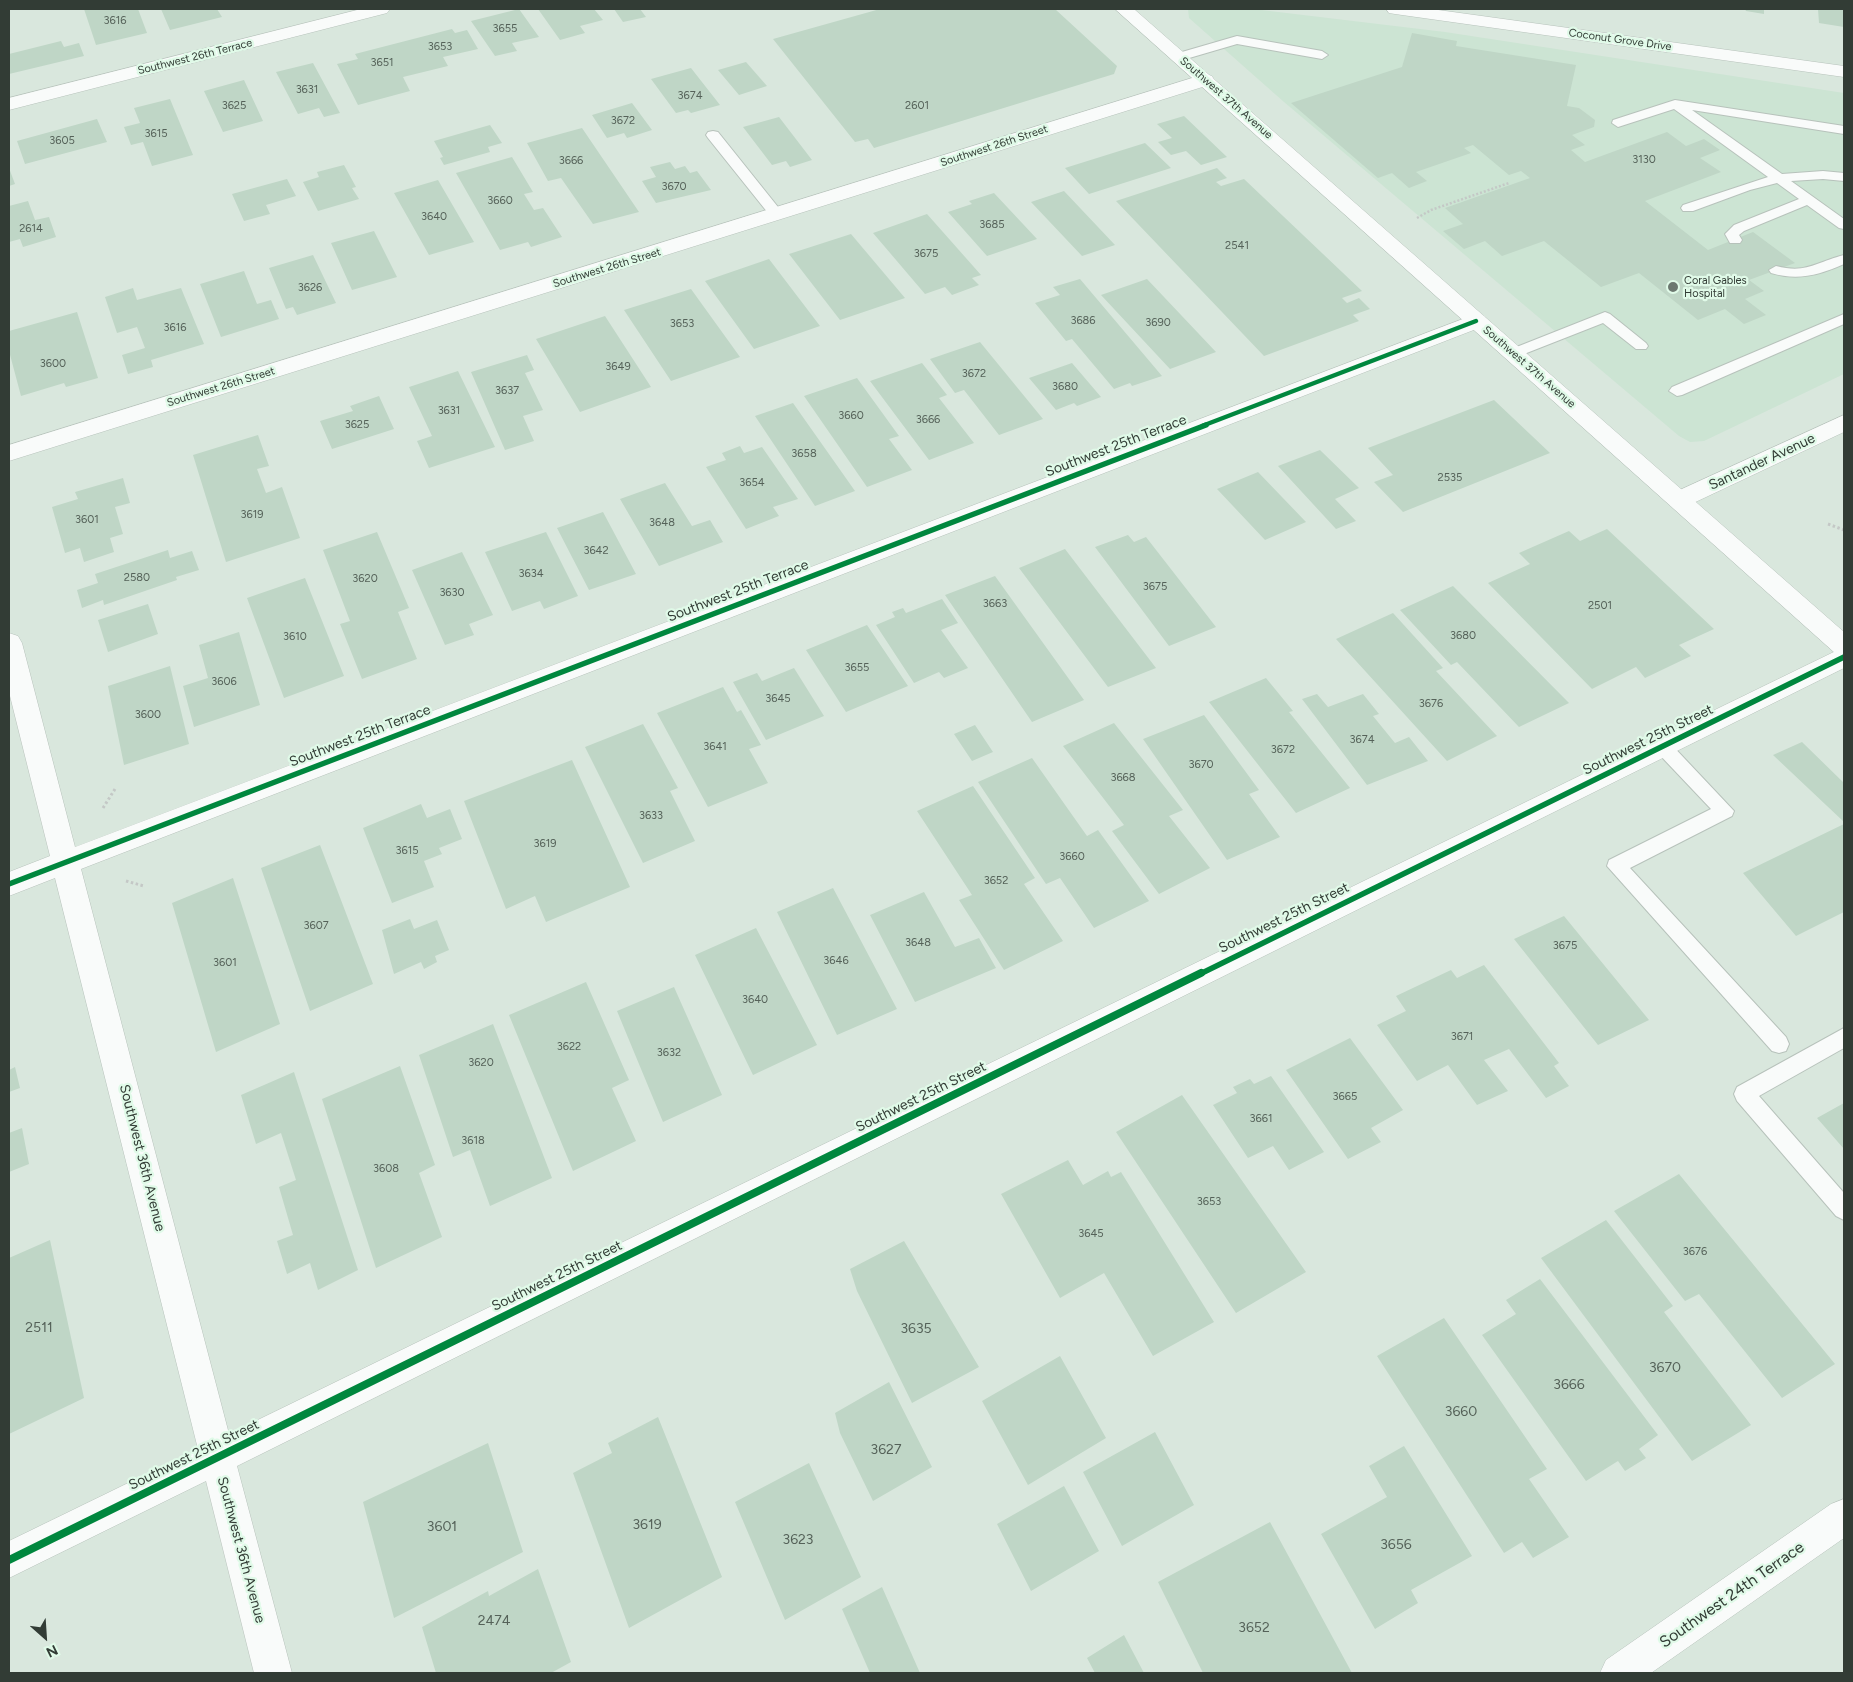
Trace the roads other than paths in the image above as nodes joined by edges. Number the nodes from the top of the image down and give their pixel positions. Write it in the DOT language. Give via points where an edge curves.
graph roads {
  1 [pos="382,9"];
  2 [pos="1124,9"];
  3 [pos="1395,9"];
  4 [pos="1322,55"];
  5 [pos="1179,57"];
  6 [pos="1844,72"];
  7 [pos="1205,80"];
  8 [pos="9,104"];
  9 [pos="1676,104"];
  10 [pos="1618,123"];
  11 [pos="1844,130"];
  12 [pos="713,136"];
  13 [pos="1844,177"];
  14 [pos="1777,178"];
  15 [pos="1808,200"];
  16 [pos="1688,208"];
  17 [pos="777,215"];
  18 [pos="1844,225"];
  19 [pos="1735,240"];
  20 [pos="1844,259"];
  21 [pos="1776,270"];
  22 [pos="1844,319"];
  23 [pos="1476,321"];
  24 [pos="1641,346"];
  25 [pos="1514,353"];
  26 [pos="1677,391"];
  27 [pos="1844,423"];
  28 [pos="9,453"];
  29 [pos="1679,500"];
  30 [pos="9,643"];
  31 [pos="1844,646"];
  32 [pos="1844,657"];
  33 [pos="1662,746"];
  34 [pos="66,862"];
  35 [pos="9,884"];
  36 [pos="1844,1037"];
  37 [pos="1780,1044"];
  38 [pos="1844,1209"];
  39 [pos="217,1457"];
  40 [pos="1844,1517"];
  41 [pos="9,1560"];
  42 [pos="273,1673"];
  43 [pos="1619,1673"];
  1 -- 8 [label="street, Southwest 26th Terrace"];
  2 -- 5 [label="street, Southwest 37th Avenue"];
  3 -- 6 [label="street, Coconut Grove Drive"];
  4 -- 5 [label="lane" via="1237,40"];
  5 -- 7 [label="street, Southwest 37th Avenue"];
  7 -- 17 [label="street, Southwest 26th Street"];
  7 -- 23 [label="street, Southwest 37th Avenue"];
  9 -- 10 [label="lane"];
  9 -- 11 [label="lane"];
  9 -- 14 [label="lane"];
  12 -- 17 [label="lane"];
  13 -- 14 [label="lane" via="1796,175"];
  14 -- 15 [label="lane"];
  14 -- 16 [label="lane" via="1760,181"];
  15 -- 18 [label="lane"];
  15 -- 19 [label="lane" via="1739,228 1732,234"];
  17 -- 28 [label="street, Southwest 26th Street"];
  20 -- 21 [label="lane" via="1806,274 1785,274"];
  22 -- 26 [label="lane"];
  23 -- 25 [label="street, Southwest 37th Avenue"];
  23 -- 34 [label="street, Southwest 25th Terrace"];
  24 -- 25 [label="lane" via="1605,316"];
  25 -- 29 [label="street, Southwest 37th Avenue"];
  27 -- 29 [label="street, Santander Avenue"];
  29 -- 31 [label="street, Southwest 37th Avenue"];
  30 -- 34 [label="street, Southwest 36th Avenue"];
  32 -- 33 [label="street, Southwest 25th Street"];
  33 -- 37 [label="lane" via="1725,811 1616,866"];
  33 -- 39 [label="street, Southwest 25th Street"];
  34 -- 35 [label="street, Southwest 25th Terrace"];
  34 -- 39 [label="street, Southwest 36th Avenue"];
  36 -- 38 [label="lane" via="1744,1094"];
  39 -- 41 [label="street, Southwest 25th Street"];
  39 -- 42 [label="street, Southwest 36th Avenue"];
  40 -- 43 [label="street, Southwest 24th Terrace"];
}
